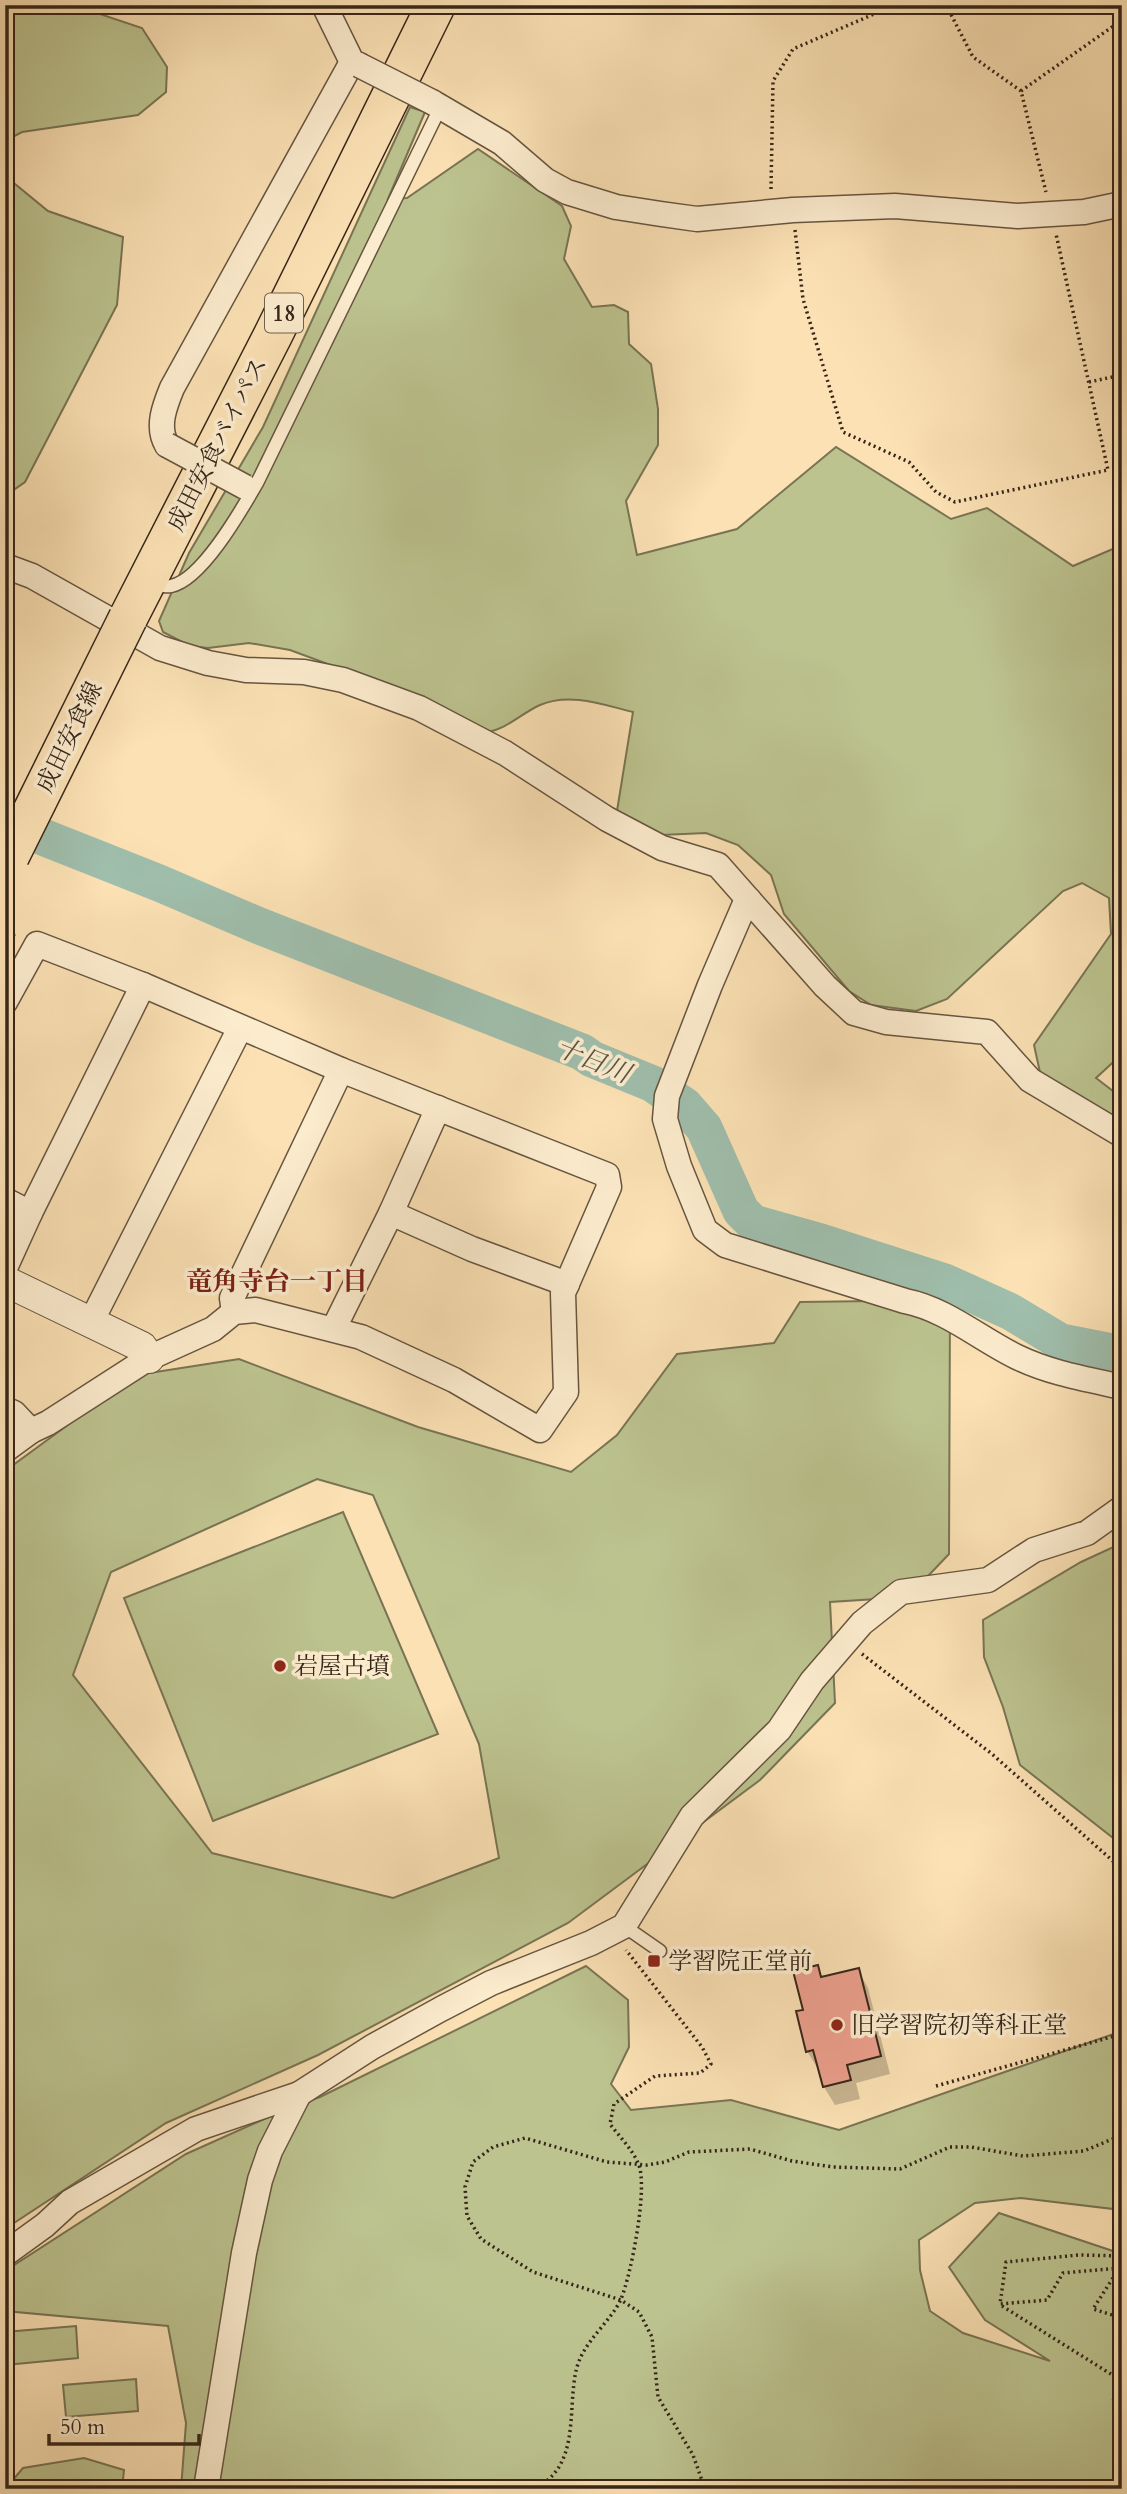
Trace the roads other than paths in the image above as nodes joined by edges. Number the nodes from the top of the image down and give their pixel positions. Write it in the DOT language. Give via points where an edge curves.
graph roads {
  1 [pos="324,5"];
  2 [pos="436,5"];
  3 [pos="355,63"];
  4 [pos="436,105"];
  5 [pos="1122,204"];
  6 [pos="251,485"];
  7 [pos="5,566"];
  8 [pos="146,583"];
  9 [pos="128,618"];
  10 [pos="8,861"];
  11 [pos="749,900"];
  12 [pos="143,985"];
  13 [pos="5,1002"];
  14 [pos="240,1028"];
  15 [pos="341,1070"];
  16 [pos="438,1108"];
  17 [pos="1122,1135"];
  18 [pos="5,1200"];
  19 [pos="30,1213"];
  20 [pos="391,1213"];
  21 [pos="5,1268"];
  22 [pos="5,1280"];
  23 [pos="567,1284"];
  24 [pos="234,1312"];
  25 [pos="91,1322"];
  26 [pos="334,1328"];
  27 [pos="149,1358"];
  28 [pos="1122,1387"];
  29 [pos="5,1409"];
  30 [pos="31,1431"];
  31 [pos="5,1450"];
  32 [pos="1122,1508"];
  33 [pos="618,1929"];
  34 [pos="660,1951"];
  35 [pos="299,2094"];
  36 [pos="5,2254"];
  37 [pos="206,2489"];
  1 -- 3 [label="street"];
  2 -- 8 [label="main road, 成田安食バイパス / 18"];
  3 -- 4 [label="street, bridge"];
  3 -- 6 [label="street, bridge" via="164,409 167,445"];
  4 -- 5 [label="street" via="502,143 545,180 567,192 616,207 697,219 895,206 1051,215"];
  4 -- 6 [label="lane"];
  6 -- 8 [label="lane" via="228,533 186,580 170,587"];
  7 -- 11 [label="street" via="32,576 160,648 246,670 304,672 343,680 419,708 505,753 607,819 662,848 718,866"];
  8 -- 9 [label="main road, 成田安食バイパス / 18"];
  9 -- 10 [label="main road, 成田安食線 / 18, bridge"];
  11 -- 17 [label="street" via="853,1013 886,1022 987,1032 1030,1080"];
  11 -- 28 [label="street" via="667,1096 665,1119 705,1230 726,1245 924,1304 1017,1357 1056,1372"];
  12 -- 13 [label="street" via="37,944"];
  12 -- 14 [label="street"];
  12 -- 19 [label="street"];
  14 -- 15 [label="street"];
  14 -- 25 [label="street"];
  15 -- 16 [label="street"];
  15 -- 24 [label="street" via="232,1298"];
  16 -- 20 [label="street"];
  16 -- 23 [label="street" via="607,1175 609,1187"];
  18 -- 19 [label="street"];
  19 -- 21 [label="street"];
  20 -- 23 [label="street"];
  20 -- 26 [label="street"];
  22 -- 25 [label="street"];
  23 -- 26 [label="street" via="563,1293 566,1392 540,1430 454,1380"];
  24 -- 26 [label="street" via="256,1310"];
  24 -- 27 [label="street" via="213,1329"];
  25 -- 27 [label="street" via="142,1347"];
  27 -- 30 [label="street"];
  29 -- 30 [label="street"];
  30 -- 31 [label="street"];
  32 -- 33 [label="street" via="1087,1534 1034,1550 988,1580 901,1592 862,1623 812,1681 779,1730 692,1816"];
  33 -- 34 [label="lane"];
  33 -- 35 [label="street" via="491,1983 372,2047"];
  35 -- 36 [label="street" via="196,2129 70,2202"];
  35 -- 37 [label="street" via="260,2180"];
}
